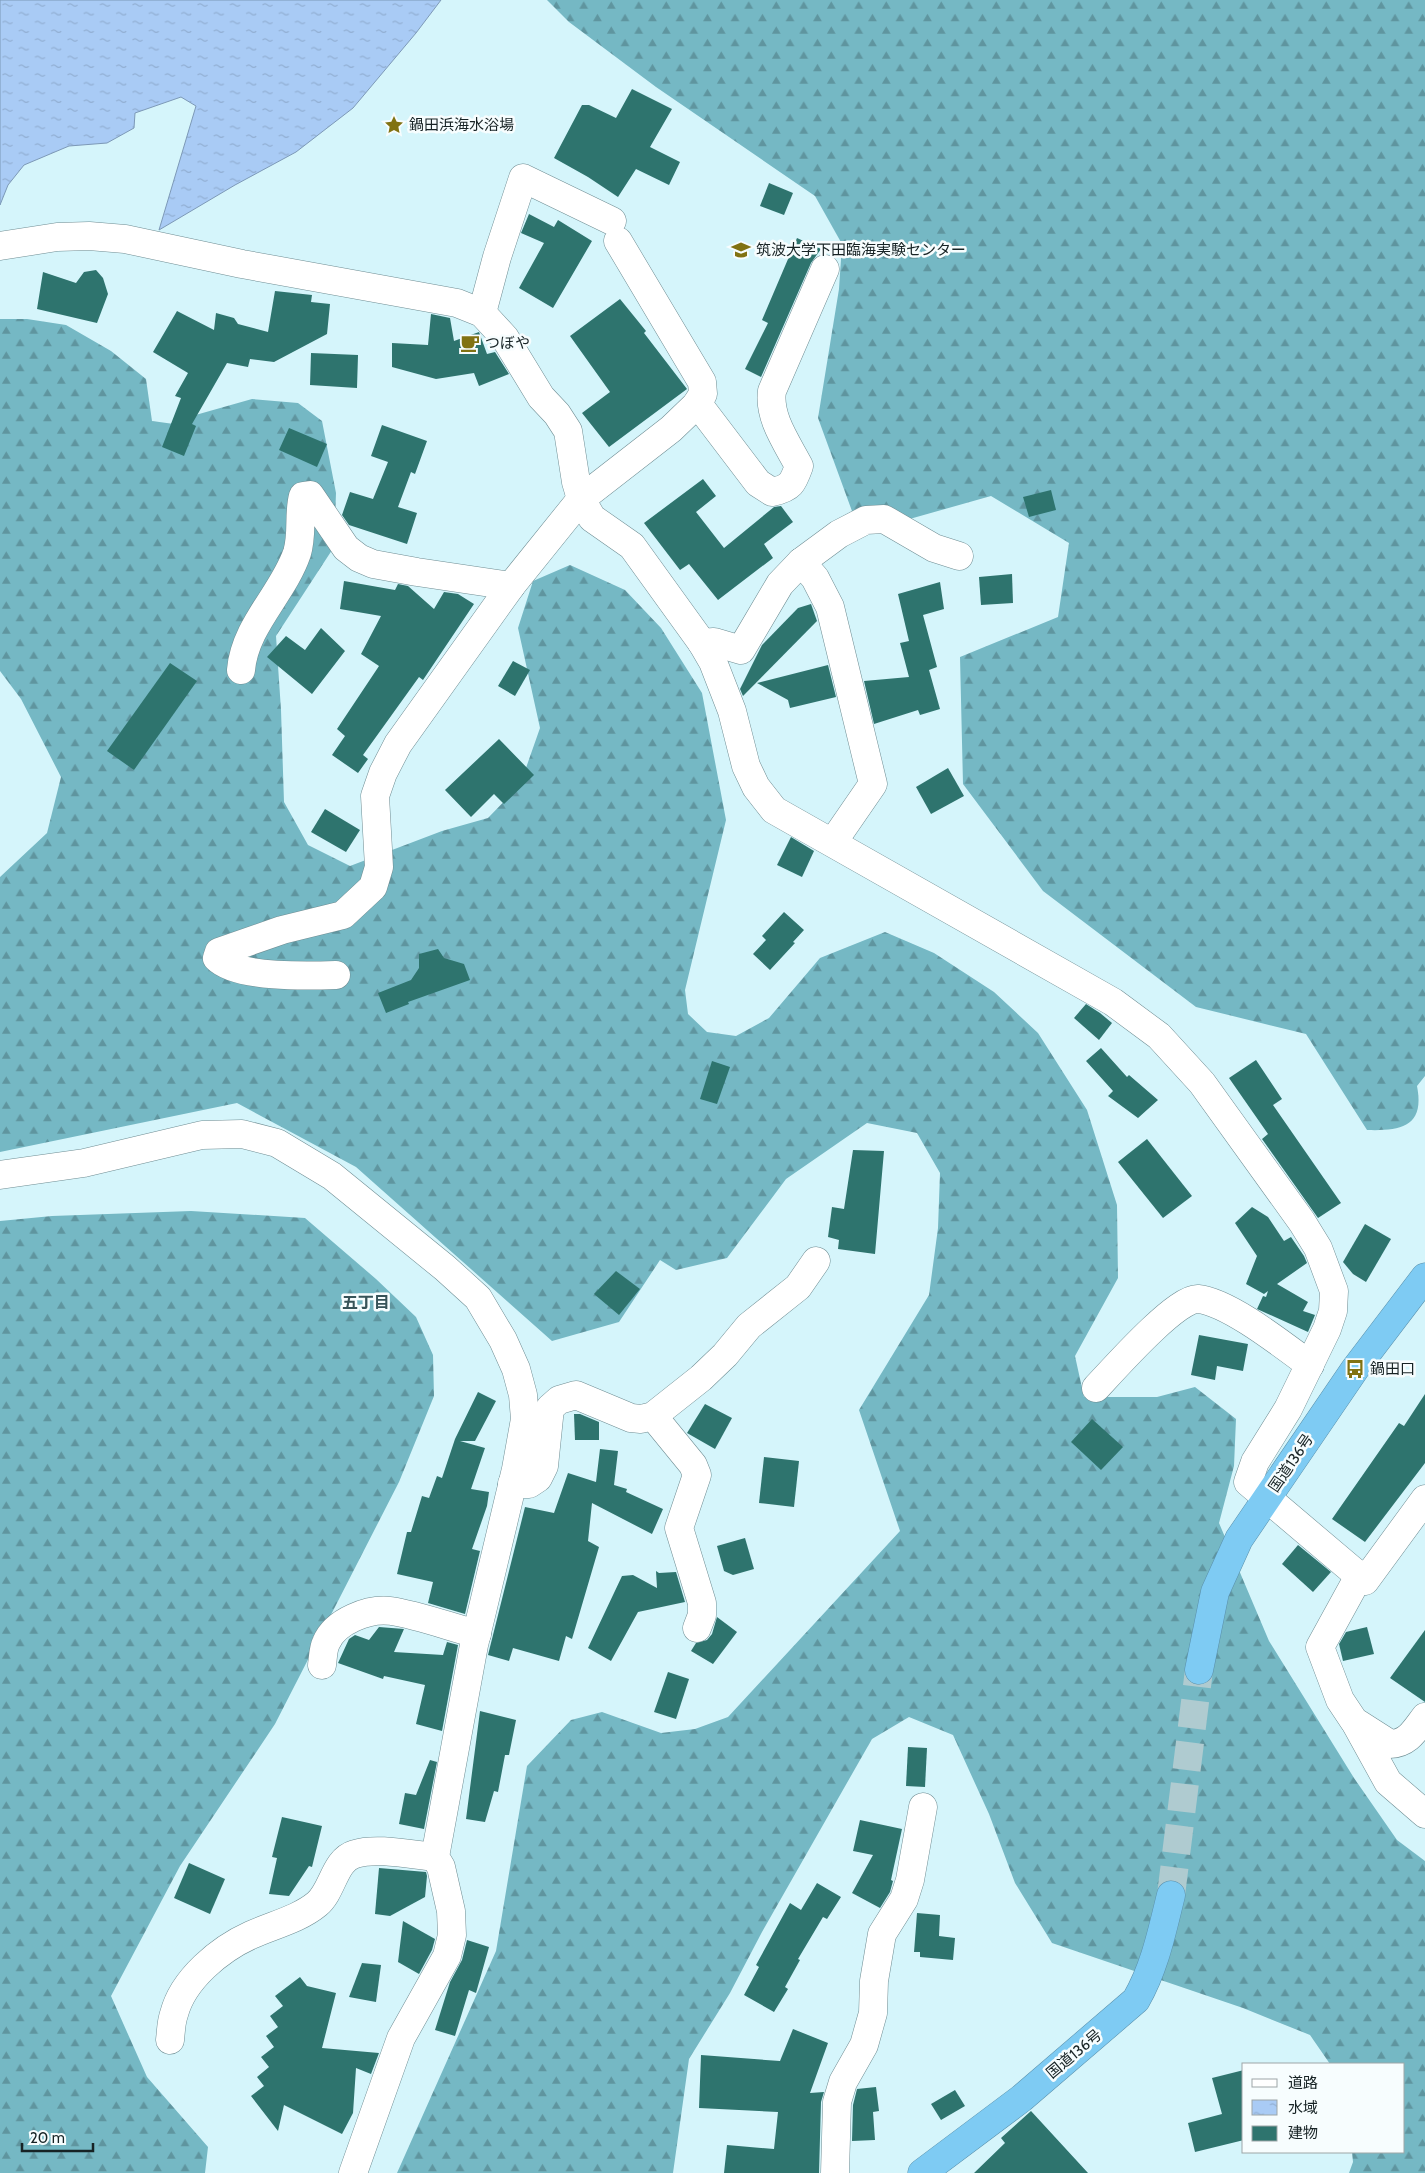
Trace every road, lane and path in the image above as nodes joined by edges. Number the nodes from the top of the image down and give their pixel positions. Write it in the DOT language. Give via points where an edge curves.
graph roads {
  1 [pos="0,246"];
  2 [pos="825,269"];
  3 [pos="482,313"];
  4 [pos="696,405"];
  5 [pos="581,499"];
  6 [pos="959,556"];
  7 [pos="801,562"];
  8 [pos="511,586"];
  9 [pos="702,643"];
  10 [pos="241,670"];
  11 [pos="833,842"];
  12 [pos="336,974"];
  13 [pos="0,1175"];
  14 [pos="816,1261"];
  15 [pos="1425,1277"];
  16 [pos="1310,1365"];
  17 [pos="1096,1388"];
  18 [pos="653,1416"];
  19 [pos="512,1484"];
  20 [pos="1267,1497"];
  21 [pos="1425,1499"];
  22 [pos="1359,1576"];
  23 [pos="697,1628"];
  24 [pos="477,1634"];
  25 [pos="322,1665"];
  26 [pos="1199,1670"];
  27 [pos="1425,1717"];
  28 [pos="1354,1721"];
  29 [pos="923,1807"];
  30 [pos="1425,1814"];
  31 [pos="435,1857"];
  32 [pos="1172,1895"];
  33 [pos="170,2040"];
  34 [pos="352,2173"];
  35 [pos="835,2173"];
  36 [pos="922,2173"];
  1 -- 3 [label="street" via="57,237 125,240 457,303"];
  2 -- 4 [label="street" via="770,402 775,420 799,466 794,480 785,489 772,492 758,483"];
  3 -- 4 [label="street" via="523,178 615,231 702,382 703,394"];
  3 -- 5 [label="street" via="505,338 568,432"];
  4 -- 5 [label="street" via="671,429"];
  5 -- 8 [label="street"];
  5 -- 9 [label="street" via="592,518 632,546"];
  6 -- 7 [label="street" via="934,548 884,519 874,518 838,534"];
  7 -- 9 [label="street" via="780,584 742,650 714,642"];
  7 -- 11 [label="street" via="815,578 830,608 873,784"];
  8 -- 10 [label="street" via="417,572 359,558 346,548 310,495 303,496 299,509 298,551 286,579 257,623 242,654"];
  8 -- 12 [label="street" via="398,744 383,773 375,796 379,867 373,887 343,915 273,933 219,952 217,958 240,970 300,976"];
  9 -- 11 [label="street" via="732,711 746,766 756,787 774,810"];
  11 -- 16 [label="street" via="1113,1002 1159,1036 1202,1083 1318,1248 1334,1291 1333,1311"];
  13 -- 19 [label="street" via="84,1163 202,1135 242,1134 277,1143 332,1176 446,1268 478,1298 503,1340 516,1368 525,1419"];
  14 -- 18 [label="street" via="798,1287 749,1326 701,1378"];
  15 -- 20 [label="highway, 国道136号" via="1355,1369"];
  16 -- 17 [label="street" via="1253,1324 1216,1304 1197,1298 1186,1302 1150,1330"];
  16 -- 20 [label="street" via="1288,1409 1255,1462 1248,1482"];
  18 -- 19 [label="street" via="631,1418 576,1395 559,1400 550,1408 544,1466 538,1478 529,1484"];
  18 -- 23 [label="street" via="697,1475 680,1528 702,1603"];
  19 -- 24 [label="street"];
  20 -- 22 [label="street"];
  20 -- 26 [label="highway, 国道136号" via="1239,1539 1215,1592"];
  21 -- 22 [label="street" via="1365,1581"];
  22 -- 28 [label="street" via="1320,1647 1340,1700"];
  24 -- 25 [label="street" via="390,1611 369,1613 335,1629 325,1643"];
  24 -- 31 [label="street"];
  27 -- 28 [label="street" via="1408,1739 1396,1744 1390,1744"];
  28 -- 30 [label="street" via="1388,1782"];
  29 -- 35 [label="street" via="904,1899 882,1934 874,1981 873,2013 864,2045 843,2082 837,2102"];
  31 -- 33 [label="street" via="368,1851 353,1854 342,1863 317,1904 250,1935 205,1964 182,1993 174,2014"];
  31 -- 34 [label="street" via="441,1867 451,1911 452,1935 448,1956 401,2038"];
  32 -- 36 [label="highway, 国道136号" via="1157,1952 1136,2000 1022,2098"];
}
